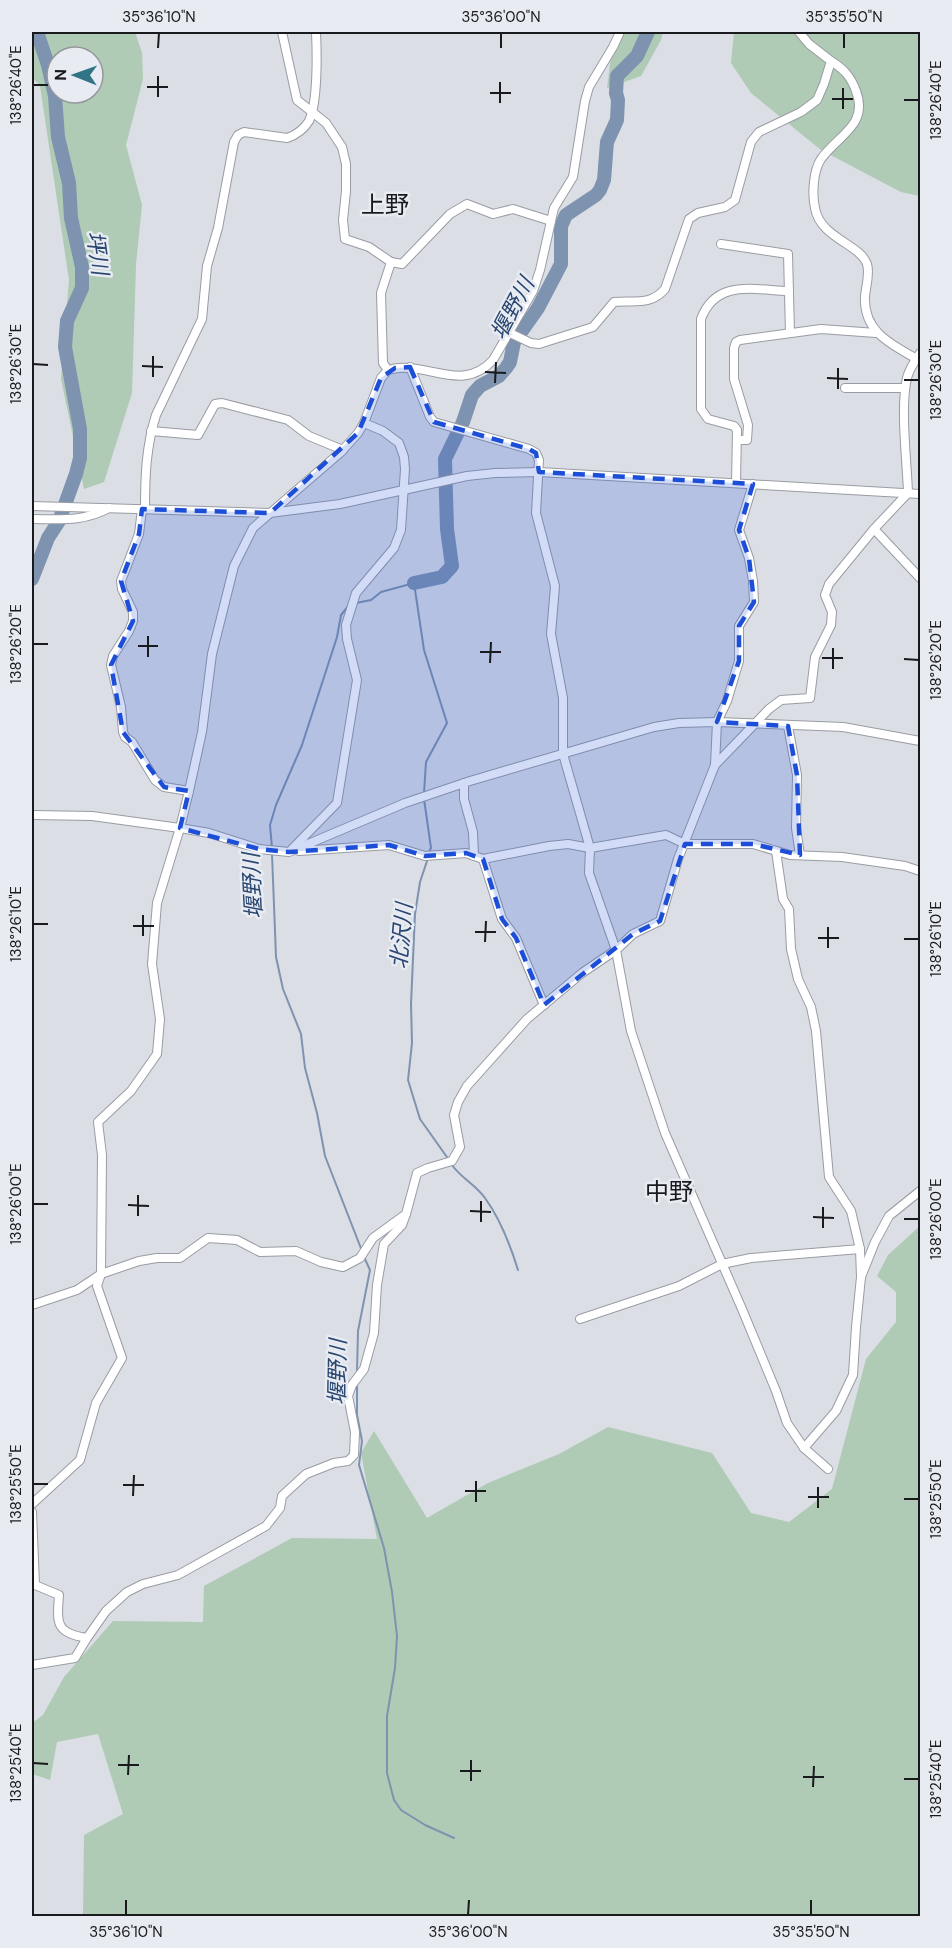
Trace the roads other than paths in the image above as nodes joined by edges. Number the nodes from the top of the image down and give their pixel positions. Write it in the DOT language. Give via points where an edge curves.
graph roads {
  1 [pos="282,32"];
  2 [pos="316,32"];
  3 [pos="620,32"];
  4 [pos="799,32"];
  5 [pos="831,61"];
  6 [pos="312,111"];
  7 [pos="551,221"];
  8 [pos="721,244"];
  9 [pos="391,262"];
  10 [pos="789,291"];
  11 [pos="510,333"];
  12 [pos="790,333"];
  13 [pos="876,333"];
  14 [pos="919,356"];
  15 [pos="410,367"];
  16 [pos="388,370"];
  17 [pos="845,388"];
  18 [pos="905,388"];
  19 [pos="364,423"];
  20 [pos="151,431"];
  21 [pos="738,440"];
  22 [pos="343,450"];
  23 [pos="540,472"];
  24 [pos="736,483"];
  25 [pos="753,484"];
  26 [pos="403,489"];
  27 [pos="908,493"];
  28 [pos="921,494"];
  29 [pos="32,506"];
  30 [pos="109,508"];
  31 [pos="144,509"];
  32 [pos="270,513"];
  33 [pos="32,519"];
  34 [pos="874,529"];
  35 [pos="921,578"];
  36 [pos="717,722"];
  37 [pos="755,724"];
  38 [pos="788,726"];
  39 [pos="921,741"];
  40 [pos="563,754"];
  41 [pos="715,765"];
  42 [pos="464,783"];
  43 [pos="189,791"];
  44 [pos="32,815"];
  45 [pos="180,828"];
  46 [pos="685,844"];
  47 [pos="590,848"];
  48 [pos="776,851"];
  49 [pos="289,852"];
  50 [pos="800,855"];
  51 [pos="474,856"];
  52 [pos="483,859"];
  53 [pos="920,870"];
  54 [pos="615,950"];
  55 [pos="544,1005"];
  56 [pos="921,1191"];
  57 [pos="406,1214"];
  58 [pos="860,1249"];
  59 [pos="722,1264"];
  60 [pos="100,1274"];
  61 [pos="861,1277"];
  62 [pos="32,1305"];
  63 [pos="580,1319"];
  64 [pos="804,1448"];
  65 [pos="828,1469"];
  66 [pos="32,1504"];
  67 [pos="32,1512"];
  68 [pos="32,1517"];
  69 [pos="87,1638"];
  70 [pos="32,1665"];
  1 -- 6 [label="street" via="297,100"];
  2 -- 6 [label="street"];
  3 -- 7 [label="street" via="589,87 573,177 554,208"];
  4 -- 5 [label="street"];
  5 -- 11 [label="street" via="817,99 801,112 759,132 751,142 735,200 689,219 665,289 657,298 614,302 593,327 539,344"];
  5 -- 13 [label="street" via="852,80 861,109 857,121 820,161 815,176 815,208 819,220 832,235 867,263 866,313"];
  6 -- 9 [label="street" via="326,123 342,147 346,164 345,239 369,247"];
  6 -- 20 [label="street" via="308,122 294,136 244,132 234,142 207,266 202,319"];
  7 -- 9 [label="street" via="513,208 493,213 467,204 450,214 402,264"];
  7 -- 11 [label="street" via="533,291"];
  8 -- 10 [label="street" via="788,254"];
  9 -- 16 [label="street" via="381,292 382,363"];
  10 -- 12 [label="street"];
  10 -- 21 [label="street" via="725,291 705,306 700,319 701,409 708,419 734,426"];
  11 -- 15 [label="street" via="493,360 475,374 451,376"];
  12 -- 13 [label="street" via="821,329"];
  12 -- 21 [label="street" via="736,342 734,379 748,425 747,440"];
  13 -- 14 [label="street"];
  14 -- 18 [label="street"];
  15 -- 16 [label="street"];
  15 -- 23 [label="street" via="430,417 439,424 529,448 536,453"];
  16 -- 19 [label="street" via="381,378"];
  17 -- 18 [label="street"];
  18 -- 27 [label="street"];
  19 -- 22 [label="street"];
  19 -- 26 [label="street" via="399,443 404,457"];
  20 -- 22 [label="street" via="198,435 215,404 222,403 288,420 309,436"];
  20 -- 31 [label="street" via="145,458"];
  21 -- 24 [label="street"];
  22 -- 32 [label="street"];
  23 -- 24 [label="street"];
  23 -- 26 [label="street" via="495,473"];
  23 -- 40 [label="street" via="536,513 555,586 551,634 563,698"];
  24 -- 25 [label="street"];
  25 -- 27 [label="street"];
  25 -- 36 [label="street" via="739,530 749,558 754,602 739,626 739,661"];
  26 -- 32 [label="street" via="340,504"];
  26 -- 49 [label="street" via="401,530 394,548 356,593 346,626 357,680 337,803"];
  27 -- 28 [label="street"];
  27 -- 34 [label="street"];
  29 -- 30 [label="street"];
  30 -- 31 [label="street"];
  30 -- 33 [label="street" via="95,516"];
  31 -- 32 [label="street"];
  31 -- 43 [label="street" via="140,534 121,581 133,621 112,656 112,675 125,737 164,788"];
  32 -- 43 [label="street" via="252,528 229,581 212,654 202,732"];
  34 -- 35 [label="street"];
  34 -- 37 [label="street" via="829,584 825,595 832,612 831,625 815,657 810,698 781,700"];
  36 -- 37 [label="street"];
  36 -- 40 [label="street" via="654,727"];
  36 -- 41 [label="street"];
  37 -- 38 [label="street"];
  37 -- 41 [label="street"];
  38 -- 39 [label="street" via="843,727"];
  38 -- 50 [label="street" via="797,775"];
  40 -- 42 [label="street"];
  40 -- 47 [label="street"];
  41 -- 46 [label="street"];
  42 -- 49 [label="street"];
  42 -- 51 [label="street"];
  43 -- 45 [label="street"];
  44 -- 45 [label="street" via="92,816"];
  45 -- 49 [label="street" via="209,832 259,849"];
  45 -- 60 [label="street" via="157,903 152,964 160,1019 157,1054 131,1092 98,1122 102,1155"];
  46 -- 47 [label="street" via="666,835"];
  46 -- 48 [label="street" via="753,844"];
  46 -- 54 [label="street" via="660,921 633,934"];
  47 -- 52 [label="street" via="567,844"];
  47 -- 54 [label="street" via="589,873"];
  48 -- 50 [label="street"];
  48 -- 58 [label="street" via="783,899 789,909 791,949 816,1031 829,1177 851,1211"];
  49 -- 51 [label="street" via="389,845 429,856"];
  50 -- 53 [label="street" via="842,857"];
  51 -- 52 [label="street"];
  52 -- 55 [label="street" via="502,919 516,938"];
  54 -- 55 [label="street"];
  54 -- 59 [label="street" via="631,1031 662,1121"];
  55 -- 57 [label="street" via="468,1086 454,1115 459,1147 449,1162 417,1173"];
  56 -- 61 [label="street" via="889,1216"];
  57 -- 60 [label="street" via="373,1238 360,1258 343,1266 296,1251 260,1252 237,1240 208,1238 180,1258 157,1257"];
  57 -- 69 [label="street" via="402,1225 384,1244 376,1285 374,1333 362,1372 348,1396 356,1432 354,1455 348,1461 306,1474 282,1496 280,1508 266,1526 177,1575 127,1592 106,1611"];
  58 -- 59 [label="street"];
  58 -- 61 [label="street"];
  59 -- 63 [label="street" via="679,1286"];
  59 -- 64 [label="street" via="787,1423"];
  60 -- 62 [label="street" via="77,1290"];
  60 -- 66 [label="street" via="97,1286 122,1358 96,1402 80,1460"];
  61 -- 64 [label="street" via="853,1375 836,1411"];
  64 -- 65 [label="street"];
  67 -- 68 [label="street"];
  68 -- 69 [label="street" via="35,1585 59,1594 57,1620 63,1631"];
  69 -- 70 [label="street" via="75,1658"];
}
